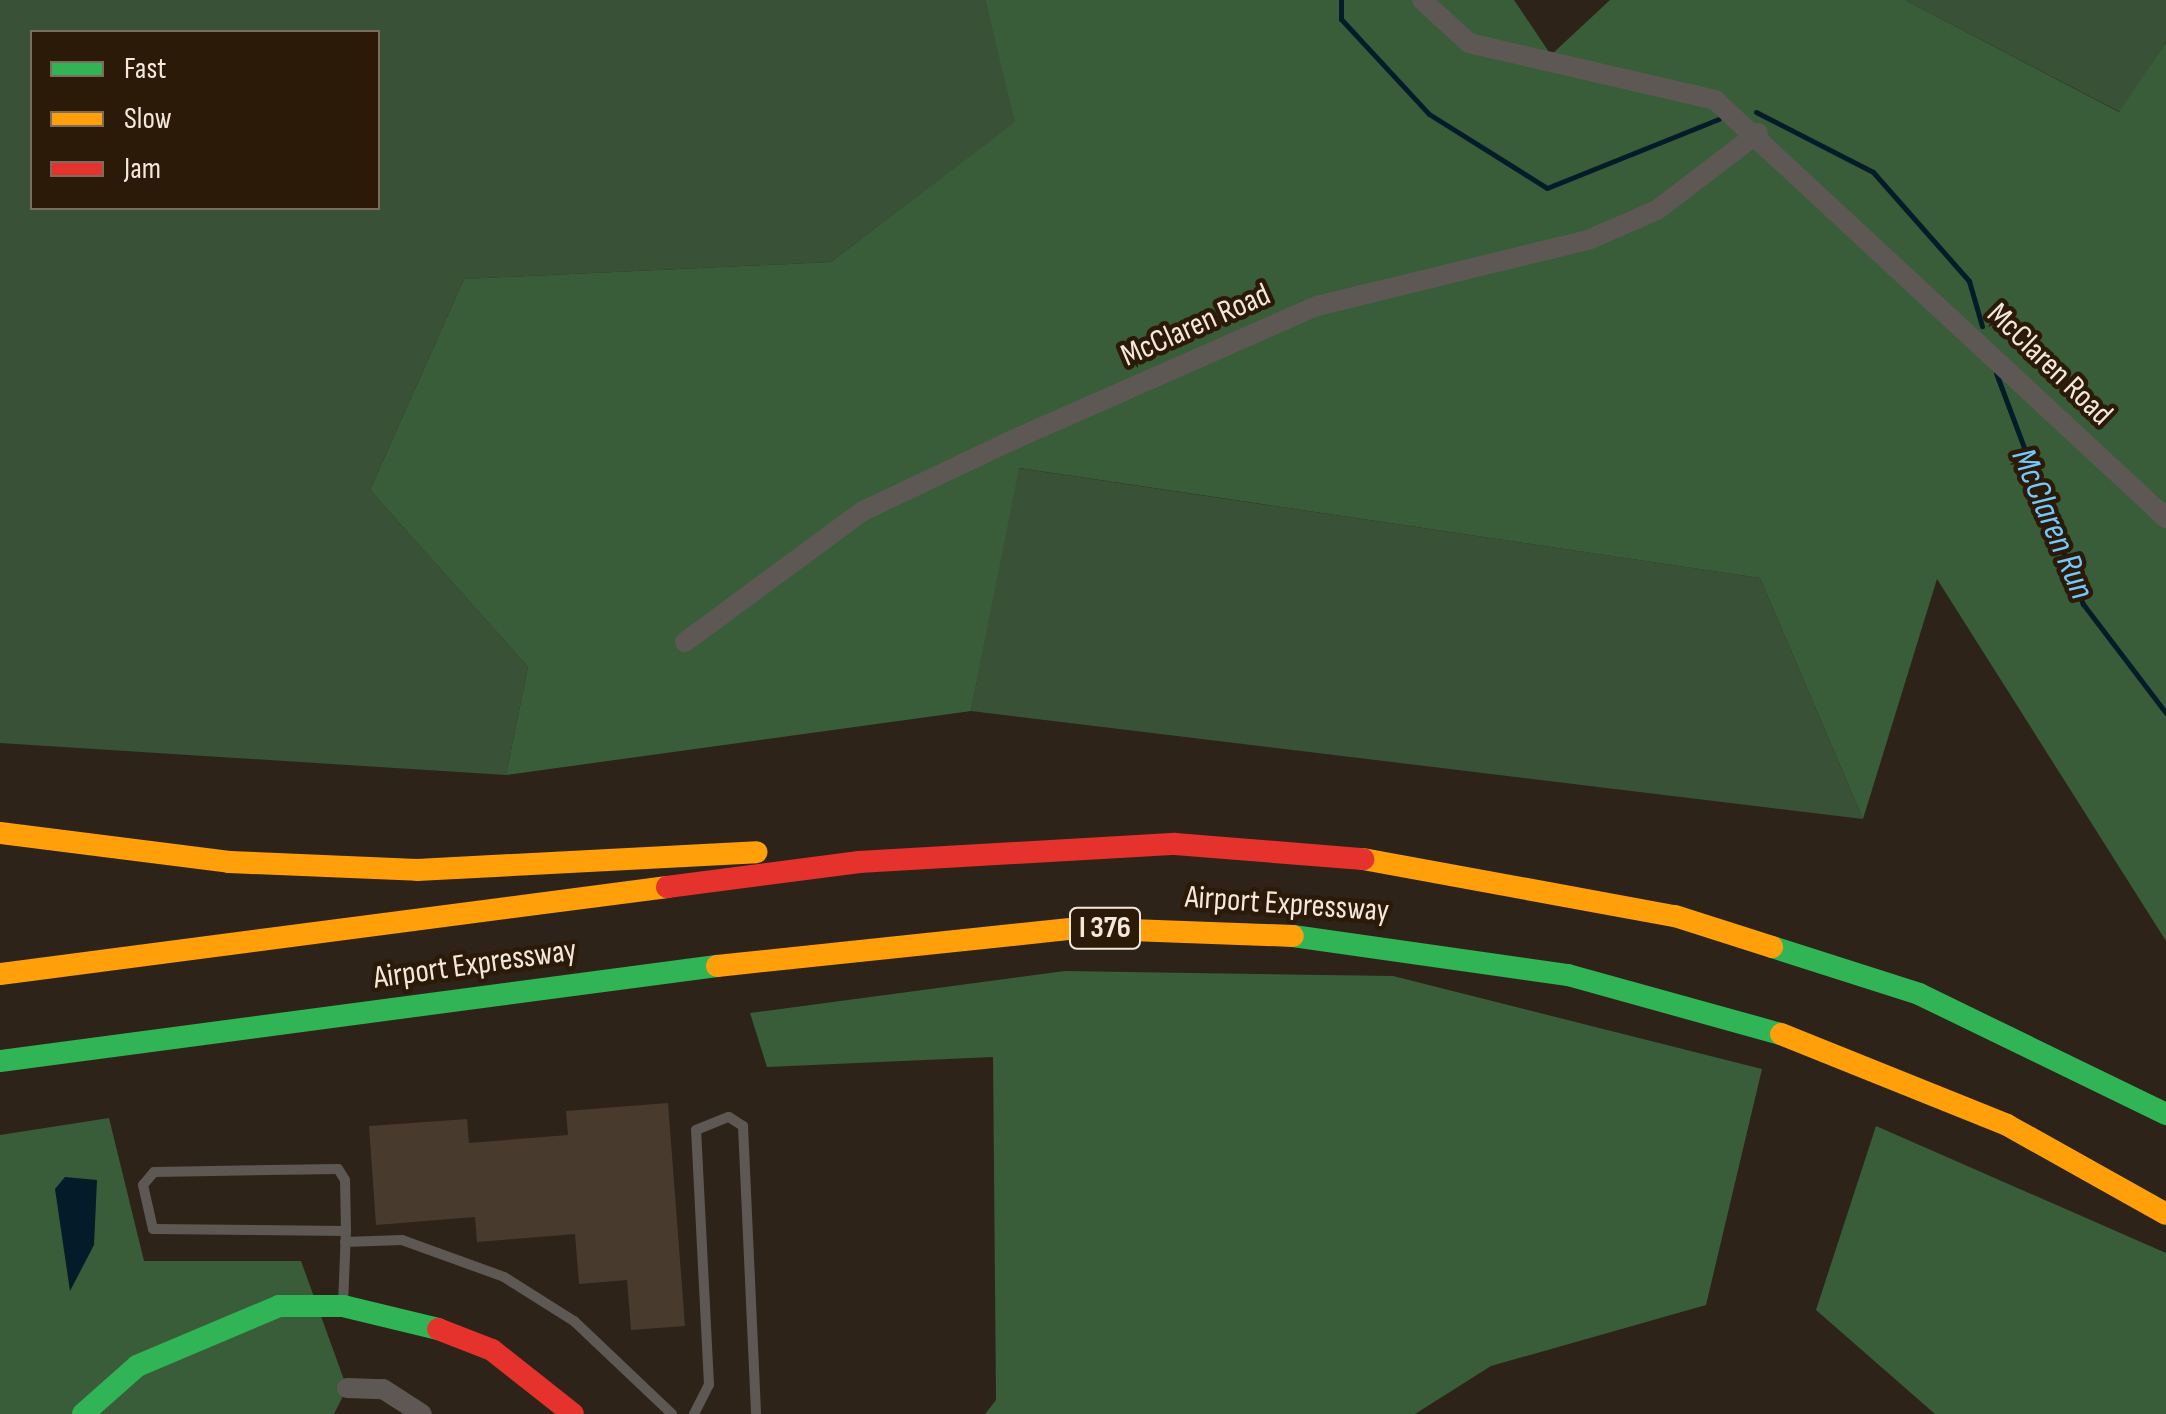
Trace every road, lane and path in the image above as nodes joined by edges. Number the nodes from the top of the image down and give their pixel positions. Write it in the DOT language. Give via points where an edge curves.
graph roads {
  1 [pos="1422,0"];
  2 [pos="1758,133"];
  3 [pos="2166,518"];
  4 [pos="685,642"];
  5 [pos="0,834"];
  6 [pos="1426,864"];
  7 [pos="850,949"];
  8 [pos="0,974"];
  9 [pos="0,1060"];
  10 [pos="0,1078"];
  11 [pos="2166,1114"];
  12 [pos="2166,1214"];
  13 [pos="346,1236"];
  14 [pos="343,1306"];
  15 [pos="347,1388"];
  16 [pos="83,1414"];
  17 [pos="422,1414"];
  18 [pos="574,1414"];
  19 [pos="672,1414"];
  20 [pos="694,1414"];
  21 [pos="756,1414"];
  1 -- 2 [label="street, McClaren Road" via="1469,43 1699,90"];
  2 -- 3 [label="street, McClaren Road"];
  2 -- 4 [label="street, McClaren Road" via="1657,210 1588,240 1317,306 976,457 863,511"];
  5 -- 6 [label="main road" via="228,862 417,870 1091,827 1250,837"];
  6 -- 8 [label="main road, Airport Expressway" via="1175,844 1030,846"];
  6 -- 11 [label="main road, Airport Expressway" via="1782,946 1919,994"];
  7 -- 9 [label="main road, Airport Expressway / I 376"];
  7 -- 10 [label="main road"];
  7 -- 12 [label="main road, Airport Expressway / I 376" via="1077,928 1218,929 1418,948 1568,974 1771,1030 1903,1079"];
  13 -- 13 [label="lane" via="345,1180 334,1167 154,1172 144,1181 144,1220 153,1229"];
  13 -- 14 [label="lane"];
  13 -- 19 [label="lane" via="402,1240 504,1277 574,1321"];
  14 -- 16 [label="main road" via="279,1306 197,1336 138,1366"];
  14 -- 18 [label="main road" via="492,1350"];
  15 -- 17 [label="street" via="383,1389"];
  20 -- 21 [label="lane" via="708,1385 696,1130 728,1117 743,1126"];
}
